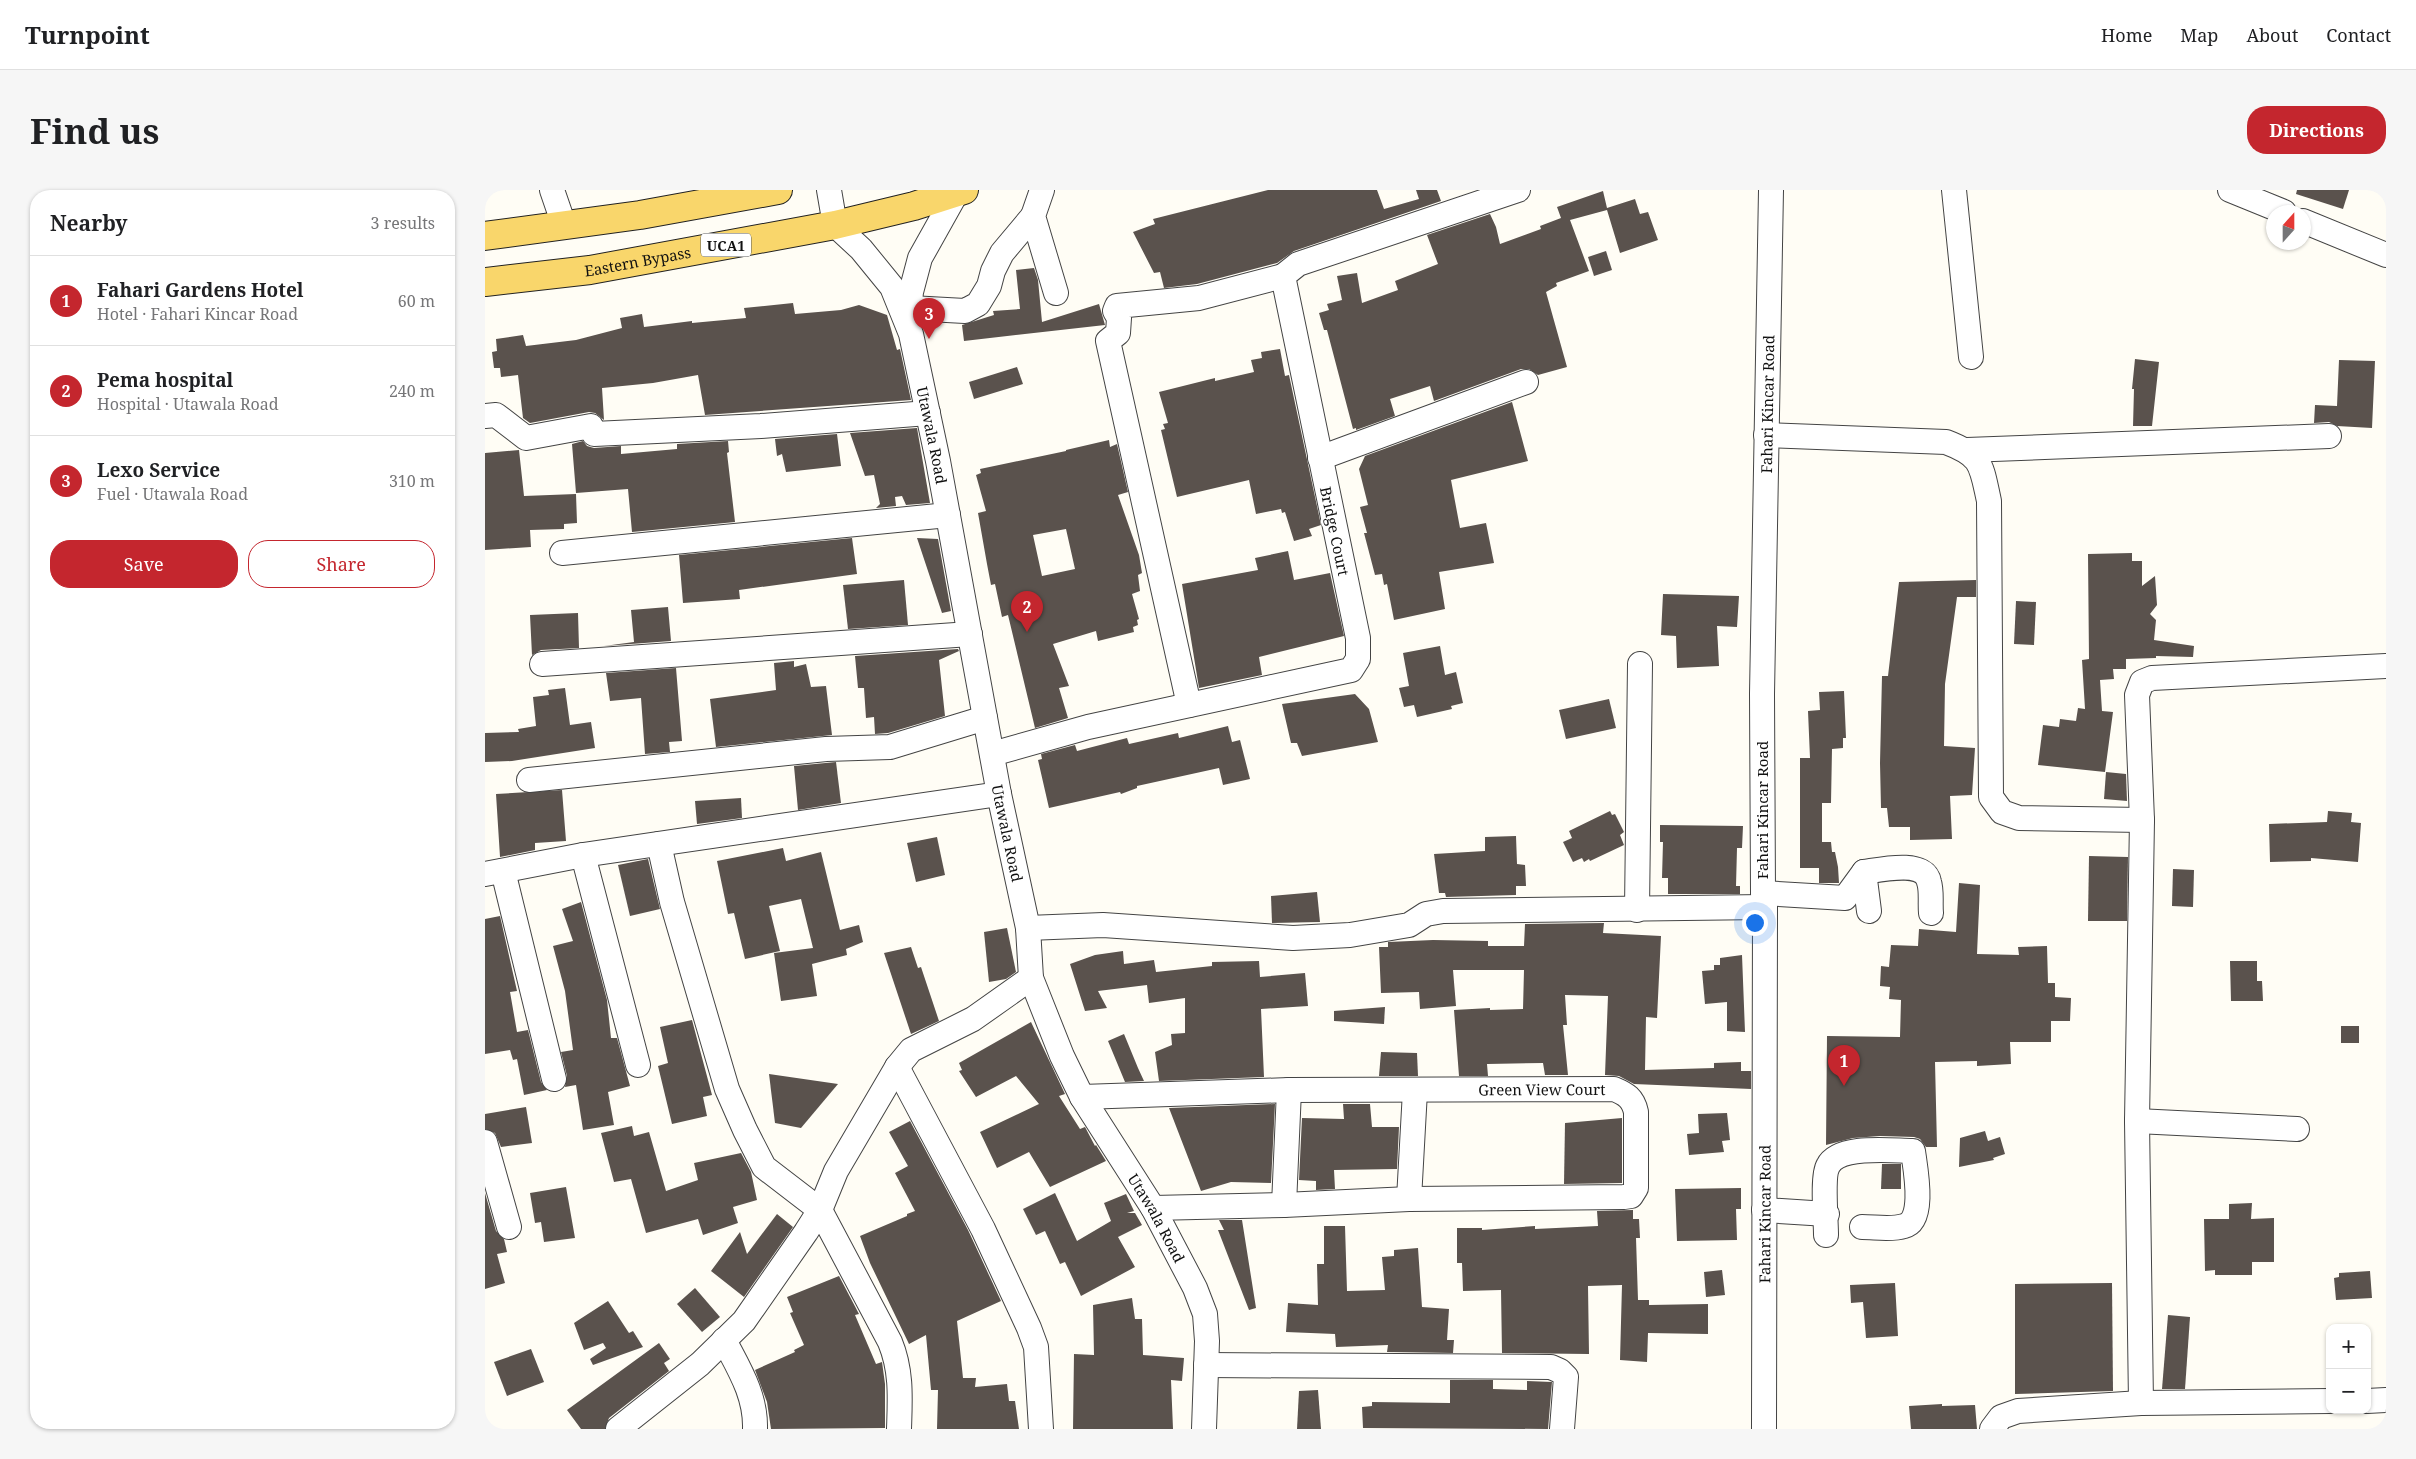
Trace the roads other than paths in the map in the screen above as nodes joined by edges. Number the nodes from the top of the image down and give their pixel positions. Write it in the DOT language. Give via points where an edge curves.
graph roads {
  1 [pos="552,190"];
  2 [pos="778,190"];
  3 [pos="829,190"];
  4 [pos="1042,190"];
  5 [pos="1517,190"];
  6 [pos="1771,190"];
  7 [pos="1954,190"];
  8 [pos="2230,190"];
  9 [pos="961,191"];
  10 [pos="676,199"];
  11 [pos="2267,205"];
  12 [pos="1033,216"];
  13 [pos="2311,224"];
  14 [pos="564,225"];
  15 [pos="835,225"];
  16 [pos="485,236"];
  17 [pos="2386,255"];
  18 [pos="1283,276"];
  19 [pos="485,282"];
  20 [pos="1055,293"];
  21 [pos="909,317"];
  22 [pos="1971,357"];
  23 [pos="1526,382"];
  24 [pos="928,413"];
  25 [pos="485,416"];
  26 [pos="1767,435"];
  27 [pos="2329,436"];
  28 [pos="1967,450"];
  29 [pos="1320,458"];
  30 [pos="948,515"];
  31 [pos="562,553"];
  32 [pos="969,634"];
  33 [pos="542,664"];
  34 [pos="1640,664"];
  35 [pos="2386,666"];
  36 [pos="1189,705"];
  37 [pos="985,718"];
  38 [pos="992,754"];
  39 [pos="529,780"];
  40 [pos="999,794"];
  41 [pos="2142,820"];
  42 [pos="659,844"];
  43 [pos="583,856"];
  44 [pos="494,872"];
  45 [pos="1864,872"];
  46 [pos="1764,900"];
  47 [pos="1637,910"];
  48 [pos="1869,911"];
  49 [pos="1931,914"];
  50 [pos="1028,928"];
  51 [pos="1031,978"];
  52 [pos="638,1065"];
  53 [pos="897,1067"];
  54 [pos="554,1079"];
  55 [pos="1289,1090"];
  56 [pos="1415,1091"];
  57 [pos="1082,1097"];
  58 [pos="2137,1121"];
  59 [pos="2297,1129"];
  60 [pos="485,1142"];
  61 [pos="1409,1199"];
  62 [pos="1284,1205"];
  63 [pos="1153,1208"];
  64 [pos="820,1210"];
  65 [pos="1764,1210"];
  66 [pos="509,1227"];
  67 [pos="1862,1227"];
  68 [pos="724,1340"];
  69 [pos="1206,1365"];
  70 [pos="2386,1400"];
  71 [pos="2326,1401"];
  72 [pos="2371,1401"];
  73 [pos="2141,1403"];
  74 [pos="618,1429"];
  75 [pos="755,1429"];
  76 [pos="899,1429"];
  77 [pos="1041,1429"];
  78 [pos="1204,1429"];
  79 [pos="1562,1429"];
  80 [pos="1764,1429"];
  81 [pos="1992,1429"];
  1 -- 14 [label="street"];
  2 -- 10 [label="main road"];
  3 -- 15 [label="street"];
  4 -- 12 [label="street"];
  5 -- 18 [label="street" via="1298,264"];
  6 -- 26 [label="street, Fahari Kincar Road"];
  7 -- 22 [label="street"];
  8 -- 11 [label="street"];
  9 -- 15 [label="main road, Eastern Bypass / UCA1"];
  9 -- 21 [label="street" via="919,258"];
  10 -- 14 [label="main road"];
  12 -- 20 [label="street"];
  12 -- 21 [label="street" via="1001,253 989,286 978,304 965,311"];
  13 -- 17 [label="street"];
  14 -- 16 [label="main road"];
  15 -- 19 [label="main road, Eastern Bypass / UCA1" via="590,270"];
  15 -- 21 [label="street, Utawala Road" via="861,249 892,287"];
  18 -- 29 [label="street, Bridge Court"];
  18 -- 36 [label="street" via="1199,298 1117,306 1118,333 1108,341"];
  21 -- 24 [label="street, Utawala Road"];
  23 -- 29 [label="street"];
  24 -- 25 [label="street" via="594,434 591,426 526,438 496,415"];
  24 -- 30 [label="street, Utawala Road"];
  26 -- 28 [label="street" via="1946,442"];
  26 -- 46 [label="street, Fahari Kincar Road" via="1762,694"];
  27 -- 28 [label="street"];
  28 -- 41 [label="street" via="1981,466 1989,501 1991,797 2002,812 2019,818"];
  29 -- 36 [label="street, Bridge Court" via="1358,638 1358,659 1351,670"];
  30 -- 31 [label="street"];
  30 -- 32 [label="street, Utawala Road"];
  32 -- 33 [label="street"];
  32 -- 37 [label="street, Utawala Road"];
  34 -- 47 [label="street"];
  35 -- 41 [label="street" via="2152,678 2142,682 2137,695"];
  36 -- 38 [label="street, Bridge Court" via="1088,727"];
  37 -- 38 [label="street, Utawala Road"];
  37 -- 39 [label="street" via="890,747 826,749"];
  38 -- 40 [label="street, Utawala Road"];
  40 -- 42 [label="street"];
  40 -- 50 [label="street, Utawala Road"];
  41 -- 58 [label="street"];
  42 -- 43 [label="street"];
  42 -- 64 [label="street" via="672,902 706,1018 727,1089 741,1122 765,1167"];
  43 -- 44 [label="street"];
  43 -- 52 [label="street"];
  44 -- 54 [label="street"];
  45 -- 46 [label="street" via="1845,898"];
  45 -- 48 [label="street"];
  45 -- 49 [label="street" via="1904,867 1922,872 1929,880"];
  46 -- 47 [label="street"];
  46 -- 65 [label="street, Fahari Kincar Road"];
  47 -- 50 [label="street" via="1443,911 1426,914 1409,925 1293,938 1103,925"];
  50 -- 51 [label="street, Utawala Road"];
  51 -- 53 [label="street" via="973,1019 911,1050"];
  51 -- 57 [label="street, Utawala Road"];
  53 -- 64 [label="street" via="836,1171"];
  53 -- 77 [label="street" via="983,1229 1029,1328 1036,1347"];
  55 -- 56 [label="street, Green View Court"];
  55 -- 57 [label="street, Green View Court"];
  55 -- 62 [label="street"];
  56 -- 61 [label="street"];
  56 -- 61 [label="street, Green View Court" via="1614,1089 1625,1093 1634,1101 1636,1112 1636,1188 1631,1196 1624,1197"];
  57 -- 63 [label="street, Utawala Road"];
  58 -- 59 [label="street"];
  58 -- 73 [label="street"];
  60 -- 66 [label="street"];
  61 -- 62 [label="street, Green View Court"];
  62 -- 63 [label="street, Green View Court"];
  63 -- 69 [label="street, Utawala Road" via="1205,1314"];
  64 -- 68 [label="street" via="744,1321"];
  64 -- 76 [label="street" via="897,1358"];
  65 -- 67 [label="street" via="1826,1225 1826,1177 1828,1165 1835,1159 1854,1150 1913,1151 1917,1182 1916,1212 1911,1222 1905,1226"];
  65 -- 80 [label="street, Fahari Kincar Road"];
  68 -- 74 [label="street" via="700,1364"];
  68 -- 75 [label="street" via="751,1393"];
  69 -- 78 [label="street, Utawala Road"];
  69 -- 79 [label="street" via="1551,1368 1566,1377"];
  70 -- 72 [label="street"];
  71 -- 73 [label="street"];
  73 -- 81 [label="street" via="2019,1411 2001,1417"];
}
